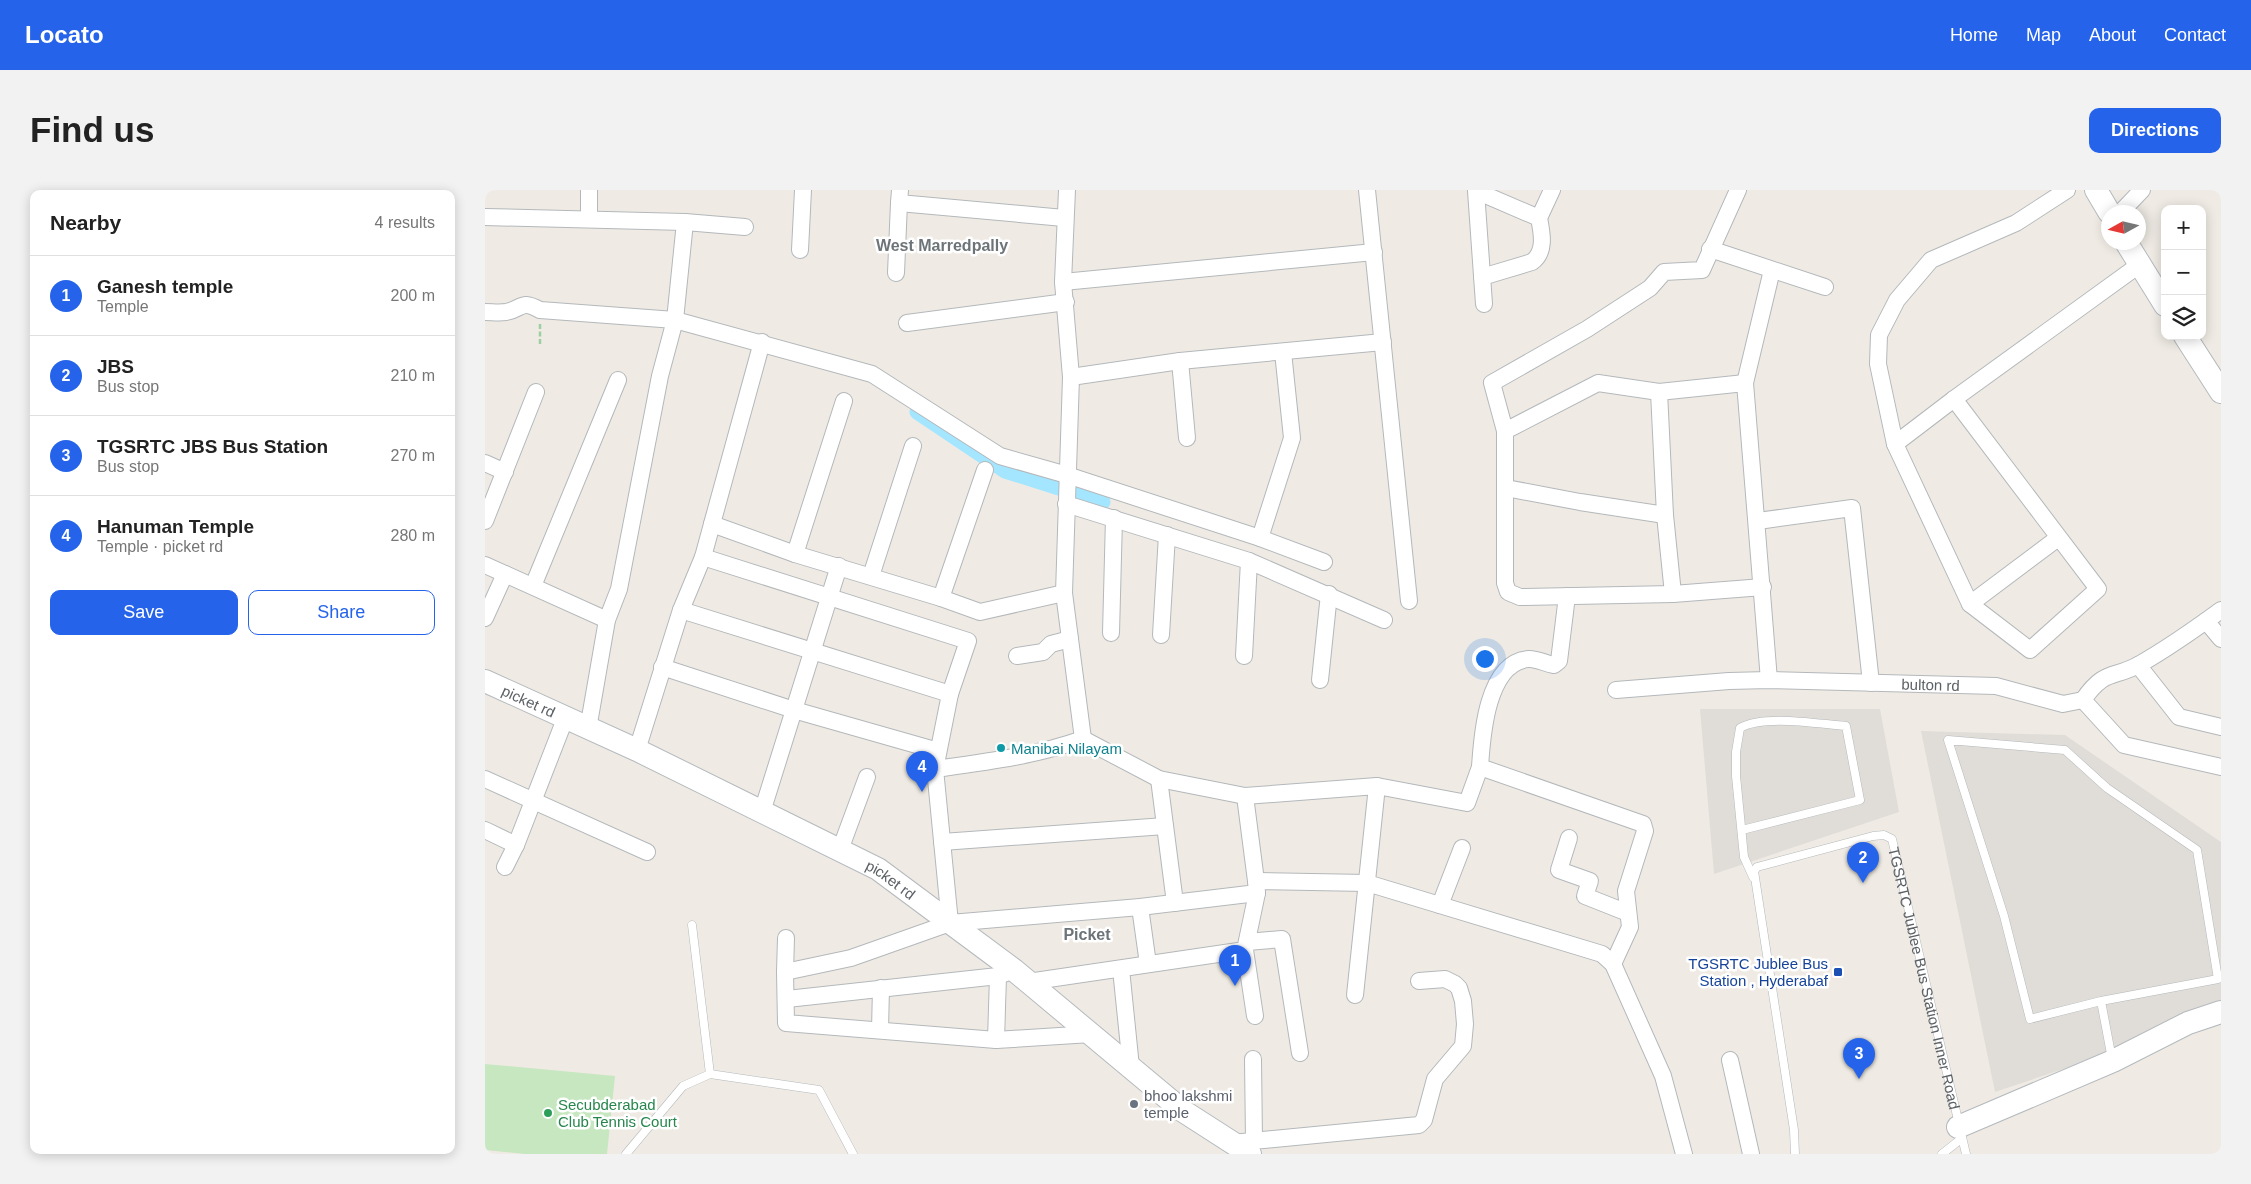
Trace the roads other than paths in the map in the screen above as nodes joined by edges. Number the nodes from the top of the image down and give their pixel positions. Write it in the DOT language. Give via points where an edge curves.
graph roads {
  1 [pos="589,190"];
  2 [pos="803,190"];
  3 [pos="1067,190"];
  4 [pos="1367,190"];
  5 [pos="1552,190"];
  6 [pos="1738,190"];
  7 [pos="2067,190"];
  8 [pos="2096,190"];
  9 [pos="2142,190"];
  10 [pos="900,196"];
  11 [pos="2105,205"];
  12 [pos="2128,205"];
  13 [pos="485,217"];
  14 [pos="1064,218"];
  15 [pos="1539,218"];
  16 [pos="589,219"];
  17 [pos="695,223"];
  18 [pos="745,227"];
  19 [pos="1710,249"];
  20 [pos="801,250"];
  21 [pos="2131,250"];
  22 [pos="1374,252"];
  23 [pos="2139,265"];
  24 [pos="1772,270"];
  25 [pos="896,273"];
  26 [pos="1483,278"];
  27 [pos="1063,282"];
  28 [pos="1825,287"];
  29 [pos="2161,299"];
  30 [pos="1066,302"];
  31 [pos="1484,304"];
  32 [pos="485,312"];
  33 [pos="675,320"];
  34 [pos="907,323"];
  35 [pos="2188,340"];
  36 [pos="1383,342"];
  37 [pos="761,348"];
  38 [pos="1283,352"];
  39 [pos="1180,361"];
  40 [pos="1071,377"];
  41 [pos="618,380"];
  42 [pos="1745,383"];
  43 [pos="536,392"];
  44 [pos="1659,392"];
  45 [pos="2221,392"];
  46 [pos="1953,399"];
  47 [pos="844,401"];
  48 [pos="1505,431"];
  49 [pos="1187,438"];
  50 [pos="1895,444"];
  51 [pos="913,446"];
  52 [pos="485,463"];
  53 [pos="985,470"];
  54 [pos="505,472"];
  55 [pos="1506,488"];
  56 [pos="1066,490"];
  57 [pos="1665,515"];
  58 [pos="1114,518"];
  59 [pos="485,521"];
  60 [pos="1758,521"];
  61 [pos="712,524"];
  62 [pos="1167,534"];
  63 [pos="1260,538"];
  64 [pos="2058,538"];
  65 [pos="795,554"];
  66 [pos="703,557"];
  67 [pos="1249,561"];
  68 [pos="1324,562"];
  69 [pos="485,565"];
  70 [pos="839,566"];
  71 [pos="505,574"];
  72 [pos="871,576"];
  73 [pos="533,586"];
  74 [pos="1763,587"];
  75 [pos="1064,593"];
  76 [pos="1329,594"];
  77 [pos="1673,594"];
  78 [pos="1567,596"];
  79 [pos="830,598"];
  80 [pos="941,598"];
  81 [pos="1409,601"];
  82 [pos="1970,604"];
  83 [pos="681,610"];
  84 [pos="2221,610"];
  85 [pos="485,618"];
  86 [pos="607,620"];
  87 [pos="1384,620"];
  88 [pos="2206,621"];
  89 [pos="1111,633"];
  90 [pos="1161,635"];
  91 [pos="1070,639"];
  92 [pos="2221,639"];
  93 [pos="812,652"];
  94 [pos="1017,656"];
  95 [pos="1244,656"];
  96 [pos="2138,665"];
  97 [pos="662,667"];
  98 [pos="1319,680"];
  99 [pos="1769,680"];
  100 [pos="485,681"];
  101 [pos="1871,683"];
  102 [pos="1616,690"];
  103 [pos="950,694"];
  104 [pos="2083,700"];
  105 [pos="793,710"];
  106 [pos="565,719"];
  107 [pos="2221,727"];
  108 [pos="588,729"];
  109 [pos="1083,739"];
  110 [pos="637,750"];
  111 [pos="938,751"];
  112 [pos="2221,766"];
  113 [pos="1480,767"];
  114 [pos="935,768"];
  115 [pos="867,778"];
  116 [pos="485,779"];
  117 [pos="1159,779"];
  118 [pos="1377,786"];
  119 [pos="1245,796"];
  120 [pos="534,801"];
  121 [pos="762,812"];
  122 [pos="1165,826"];
  123 [pos="485,830"];
  124 [pos="1742,830"];
  125 [pos="1569,838"];
  126 [pos="942,842"];
  127 [pos="516,845"];
  128 [pos="1462,848"];
  129 [pos="840,850"];
  130 [pos="647,852"];
  131 [pos="505,867"];
  132 [pos="1753,878"];
  133 [pos="1367,883"];
  134 [pos="1257,887"];
  135 [pos="1175,903"];
  136 [pos="1440,904"];
  137 [pos="1140,907"];
  138 [pos="1628,913"];
  139 [pos="950,923"];
  140 [pos="693,925"];
  141 [pos="787,938"];
  142 [pos="1246,946"];
  143 [pos="1148,964"];
  144 [pos="1613,964"];
  145 [pos="1121,969"];
  146 [pos="785,972"];
  147 [pos="1013,976"];
  148 [pos="1419,981"];
  149 [pos="881,988"];
  150 [pos="1355,995"];
  151 [pos="787,999"];
  152 [pos="2101,1001"];
  153 [pos="2221,1012"];
  154 [pos="1255,1016"];
  155 [pos="880,1030"];
  156 [pos="1091,1034"];
  157 [pos="996,1040"];
  158 [pos="1299,1053"];
  159 [pos="1253,1059"];
  160 [pos="1730,1060"];
  161 [pos="2113,1061"];
  162 [pos="1131,1067"];
  163 [pos="710,1074"];
  164 [pos="1960,1133"];
  165 [pos="1245,1146"];
  166 [pos="626,1154"];
  167 [pos="853,1154"];
  168 [pos="1684,1154"];
  169 [pos="1751,1154"];
  170 [pos="1795,1154"];
  171 [pos="1942,1154"];
  172 [pos="1965,1154"];
  1 -- 16 [label="street"];
  2 -- 20 [label="street"];
  3 -- 14 [label="street"];
  4 -- 22 [label="street"];
  5 -- 15 [label="street"];
  6 -- 19 [label="street"];
  7 -- 50 [label="street" via="2016,223 1931,260 1897,300 1879,335 1878,364"];
  8 -- 11 [label="street"];
  9 -- 12 [label="street"];
  10 -- 14 [label="street"];
  10 -- 25 [label="street"];
  13 -- 16 [label="street"];
  14 -- 27 [label="street"];
  15 -- 26 [label="street" via="1539,257"];
  15 -- 26 [label="street" via="1476,191"];
  16 -- 17 [label="street"];
  17 -- 18 [label="street"];
  17 -- 33 [label="street"];
  19 -- 24 [label="street"];
  19 -- 48 [label="street" via="1702,270 1664,272 1650,288 1587,329 1492,383"];
  21 -- 23 [label="street"];
  22 -- 27 [label="street"];
  22 -- 36 [label="street"];
  23 -- 29 [label="street"];
  23 -- 46 [label="street"];
  24 -- 28 [label="street"];
  24 -- 42 [label="street"];
  26 -- 31 [label="street"];
  27 -- 30 [label="street"];
  30 -- 34 [label="street"];
  30 -- 40 [label="street"];
  32 -- 33 [label="street" via="507,312 530,304 540,310"];
  33 -- 37 [label="street"];
  33 -- 86 [label="street" via="660,376 619,589"];
  35 -- 45 [label="street"];
  36 -- 38 [label="street"];
  36 -- 81 [label="street"];
  37 -- 56 [label="street" via="873,374 1000,456"];
  37 -- 61 [label="street"];
  38 -- 39 [label="street"];
  38 -- 63 [label="street" via="1292,438"];
  39 -- 40 [label="street"];
  39 -- 49 [label="street"];
  40 -- 56 [label="street"];
  41 -- 73 [label="street"];
  42 -- 44 [label="street"];
  42 -- 60 [label="street"];
  43 -- 54 [label="street"];
  44 -- 48 [label="street" via="1598,383"];
  44 -- 57 [label="street"];
  46 -- 50 [label="street"];
  46 -- 64 [label="street"];
  47 -- 65 [label="street"];
  48 -- 55 [label="street"];
  50 -- 82 [label="street"];
  51 -- 72 [label="street"];
  52 -- 54 [label="street"];
  53 -- 80 [label="street"];
  54 -- 59 [label="street"];
  55 -- 57 [label="street"];
  55 -- 78 [label="street" via="1505,584 1508,592 1520,597"];
  56 -- 58 [label="street"];
  56 -- 63 [label="street"];
  56 -- 75 [label="street"];
  57 -- 77 [label="street"];
  58 -- 62 [label="street"];
  58 -- 89 [label="street"];
  60 -- 74 [label="street"];
  60 -- 101 [label="street" via="1852,508"];
  61 -- 65 [label="street"];
  61 -- 66 [label="street"];
  62 -- 67 [label="street"];
  62 -- 90 [label="street"];
  63 -- 68 [label="street"];
  64 -- 82 [label="street"];
  64 -- 82 [label="street" via="2098,589 2030,650"];
  65 -- 70 [label="street"];
  66 -- 79 [label="street"];
  66 -- 83 [label="street"];
  67 -- 76 [label="street"];
  67 -- 95 [label="street"];
  69 -- 71 [label="street"];
  70 -- 72 [label="street"];
  70 -- 79 [label="street"];
  71 -- 73 [label="street"];
  71 -- 85 [label="street"];
  72 -- 80 [label="street"];
  73 -- 86 [label="street"];
  74 -- 77 [label="street"];
  74 -- 99 [label="street"];
  75 -- 80 [label="street" via="980,612"];
  75 -- 91 [label="street"];
  76 -- 87 [label="street"];
  76 -- 98 [label="street"];
  77 -- 78 [label="street"];
  78 -- 113 [label="street" via="1559,661 1554,665 1529,658 1509,666 1500,677 1488,706"];
  79 -- 93 [label="street"];
  79 -- 103 [label="street" via="968,641"];
  83 -- 93 [label="street"];
  83 -- 97 [label="street"];
  84 -- 88 [label="street"];
  86 -- 108 [label="street"];
  88 -- 92 [label="street"];
  88 -- 96 [label="street"];
  91 -- 94 [label="street" via="1051,644 1043,652"];
  91 -- 109 [label="street"];
  93 -- 103 [label="street"];
  93 -- 105 [label="street"];
  96 -- 104 [label="street" via="2107,675"];
  96 -- 107 [label="street" via="2179,717"];
  97 -- 105 [label="street"];
  97 -- 110 [label="street"];
  99 -- 101 [label="street, bulton rd"];
  99 -- 102 [label="street, bulton rd"];
  100 -- 106 [label="street, picket rd"];
  101 -- 104 [label="street, bulton rd" via="1996,686 2063,704"];
  103 -- 111 [label="street"];
  104 -- 112 [label="street" via="2124,745"];
  105 -- 111 [label="street"];
  105 -- 121 [label="street"];
  106 -- 108 [label="street, picket rd"];
  106 -- 120 [label="street"];
  108 -- 110 [label="street, picket rd"];
  109 -- 114 [label="street" via="1053,750 1010,759"];
  109 -- 117 [label="street"];
  110 -- 121 [label="street, picket rd"];
  111 -- 114 [label="street"];
  113 -- 118 [label="street" via="1467,803"];
  113 -- 138 [label="street" via="1643,824 1645,832 1627,891"];
  114 -- 126 [label="street"];
  115 -- 129 [label="street"];
  116 -- 120 [label="street"];
  117 -- 119 [label="street"];
  117 -- 122 [label="street"];
  118 -- 119 [label="street"];
  118 -- 133 [label="street"];
  119 -- 134 [label="street"];
  120 -- 127 [label="street"];
  120 -- 130 [label="street"];
  121 -- 129 [label="street, picket rd"];
  122 -- 126 [label="street"];
  122 -- 135 [label="street"];
  123 -- 127 [label="street"];
  124 -- 124 [label="lane" via="1736,776 1740,728 1765,721 1846,726 1860,800"];
  124 -- 132 [label="lane" via="1744,857"];
  125 -- 138 [label="street" via="1559,870 1591,882 1585,896"];
  126 -- 139 [label="street"];
  127 -- 131 [label="street"];
  128 -- 136 [label="street"];
  129 -- 139 [label="street, picket rd" via="878,869"];
  132 -- 164 [label="lane, TGSRTC Jublee Bus Station Inner Road" via="1757,867 1873,836 1884,835 1892,839"];
  132 -- 170 [label="lane" via="1794,1130"];
  133 -- 134 [label="street"];
  133 -- 136 [label="street"];
  133 -- 150 [label="street"];
  134 -- 135 [label="street"];
  134 -- 142 [label="street"];
  135 -- 137 [label="street"];
  136 -- 144 [label="street" via="1602,954"];
  137 -- 139 [label="street"];
  137 -- 143 [label="street"];
  138 -- 144 [label="street" via="1629,927"];
  139 -- 146 [label="street" via="851,958"];
  139 -- 147 [label="street, picket rd"];
  140 -- 163 [label="lane"];
  141 -- 146 [label="street"];
  142 -- 143 [label="street"];
  142 -- 154 [label="street"];
  142 -- 158 [label="street" via="1282,939"];
  143 -- 145 [label="street"];
  144 -- 168 [label="street" via="1663,1076"];
  145 -- 147 [label="street"];
  145 -- 162 [label="street"];
  146 -- 151 [label="street"];
  147 -- 149 [label="street"];
  147 -- 156 [label="street, picket rd"];
  147 -- 157 [label="street"];
  148 -- 165 [label="street" via="1445,979 1455,984 1463,1002 1465,1024 1463,1046 1435,1079 1424,1120 1419,1125"];
  149 -- 151 [label="street"];
  149 -- 155 [label="street"];
  151 -- 155 [label="street" via="786,1023"];
  152 -- 152 [label="lane" via="2031,1019 2004,916 1948,740 2065,750 2107,788 2197,850 2218,979"];
  152 -- 161 [label="lane"];
  153 -- 161 [label="street, TGSRTC Jublee Bus Station Inner Road" via="2187,1023"];
  155 -- 157 [label="street"];
  156 -- 157 [label="street"];
  156 -- 162 [label="street, picket rd"];
  159 -- 165 [label="street"];
  160 -- 169 [label="street"];
  161 -- 164 [label="street, TGSRTC Jublee Bus Station Inner Road"];
  162 -- 165 [label="street, picket rd" via="1183,1112"];
  163 -- 166 [label="lane" via="683,1086"];
  163 -- 167 [label="lane" via="819,1090"];
  164 -- 171 [label="lane, TGSRTC Jublee Bus Station Inner Road"];
  164 -- 172 [label="lane, TGSRTC Jublee Bus Station Inner Road"];
}
